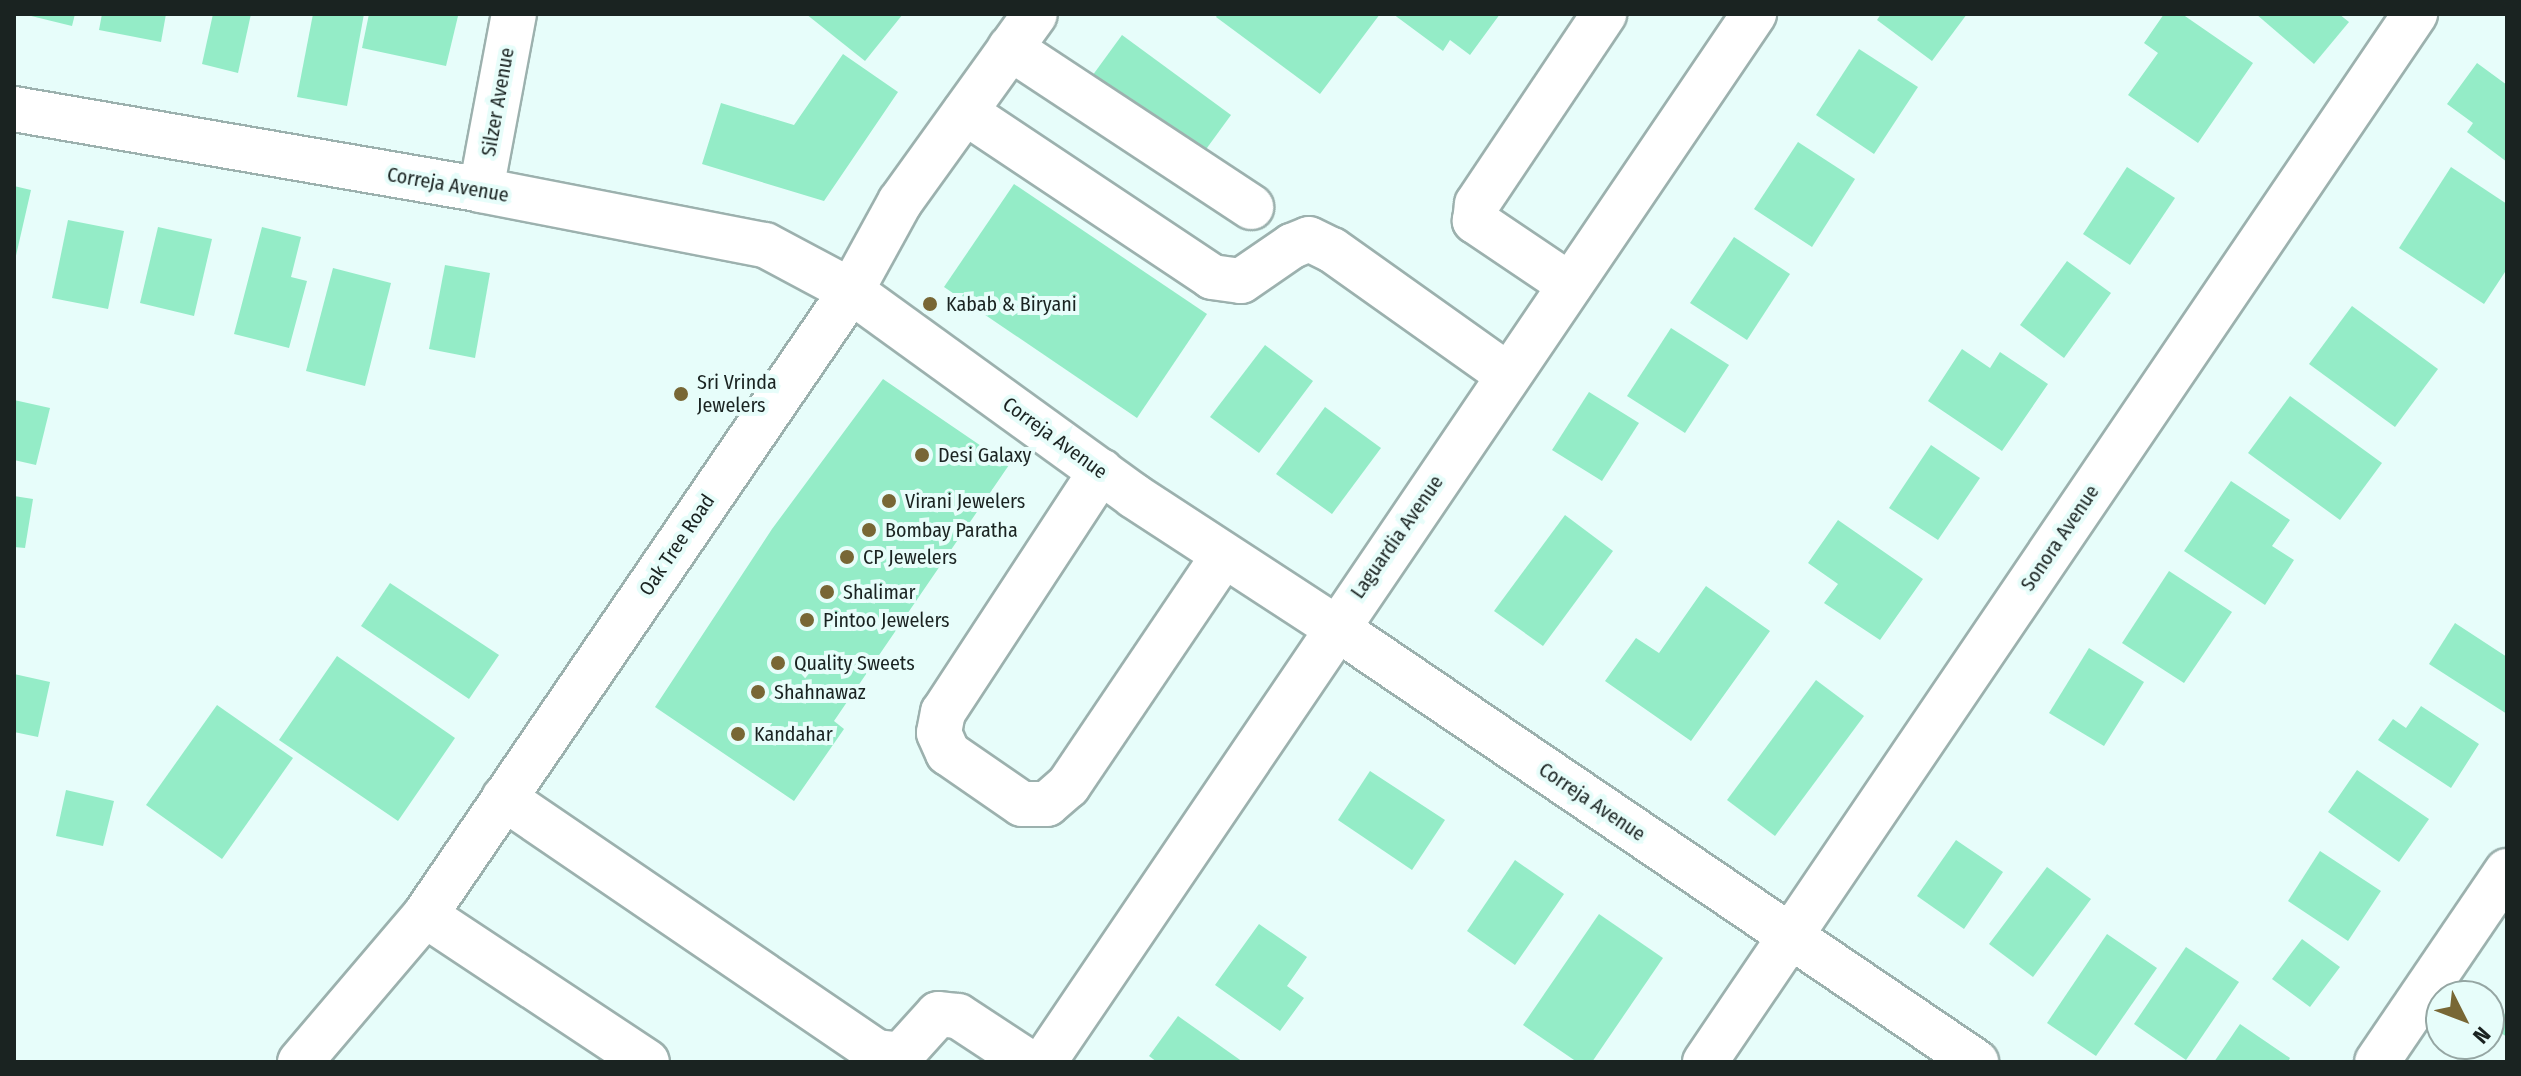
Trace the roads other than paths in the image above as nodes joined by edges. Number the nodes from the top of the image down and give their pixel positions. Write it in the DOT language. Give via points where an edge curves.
graph roads {
  1 [pos="514,14"];
  2 [pos="1604,14"];
  3 [pos="1754,14"];
  4 [pos="2415,14"];
  5 [pos="1023,31"];
  6 [pos="14,109"];
  7 [pos="965,112"];
  8 [pos="481,190"];
  9 [pos="1251,207"];
  10 [pos="1570,285"];
  11 [pos="851,291"];
  12 [pos="1508,375"];
  13 [pos="1101,471"];
  14 [pos="1223,556"];
  15 [pos="1335,627"];
  16 [pos="504,798"];
  17 [pos="2507,871"];
  18 [pos="425,915"];
  19 [pos="1789,936"];
  20 [pos="300,1062"];
  21 [pos="647,1062"];
  22 [pos="1028,1062"];
  23 [pos="1044,1062"];
  24 [pos="1705,1062"];
  25 [pos="1976,1062"];
  26 [pos="2377,1062"];
  1 -- 8 [label="street, Silzer Avenue"];
  2 -- 10 [label="street" via="1477,204 1475,221"];
  3 -- 10 [label="street, Laguardia Avenue"];
  4 -- 19 [label="street, Sonora Avenue"];
  5 -- 7 [label="street, Oak Tree Road"];
  5 -- 9 [label="street"];
  6 -- 8 [label="street, Correja Avenue"];
  7 -- 11 [label="street, Oak Tree Road" via="900,202"];
  7 -- 12 [label="street" via="1212,277 1241,281 1309,239"];
  8 -- 11 [label="street, Correja Avenue" via="765,245"];
  10 -- 12 [label="street, Laguardia Avenue"];
  11 -- 13 [label="street, Correja Avenue"];
  11 -- 16 [label="street, Oak Tree Road"];
  12 -- 15 [label="street, Laguardia Avenue"];
  13 -- 14 [label="street, Correja Avenue"];
  13 -- 14 [label="street" via="943,712 939,733 948,753 1022,804 1047,804 1068,786"];
  14 -- 15 [label="street, Correja Avenue"];
  15 -- 19 [label="street, Correja Avenue"];
  15 -- 23 [label="street, Laguardia Avenue"];
  16 -- 18 [label="street, Oak Tree Road"];
  16 -- 22 [label="street" via="877,1052 901,1055 938,1014 958,1016"];
  17 -- 26 [label="street"];
  18 -- 20 [label="street, Oak Tree Road"];
  18 -- 21 [label="street"];
  19 -- 24 [label="street, Sonora Avenue"];
  19 -- 25 [label="street, Correja Avenue"];
}
